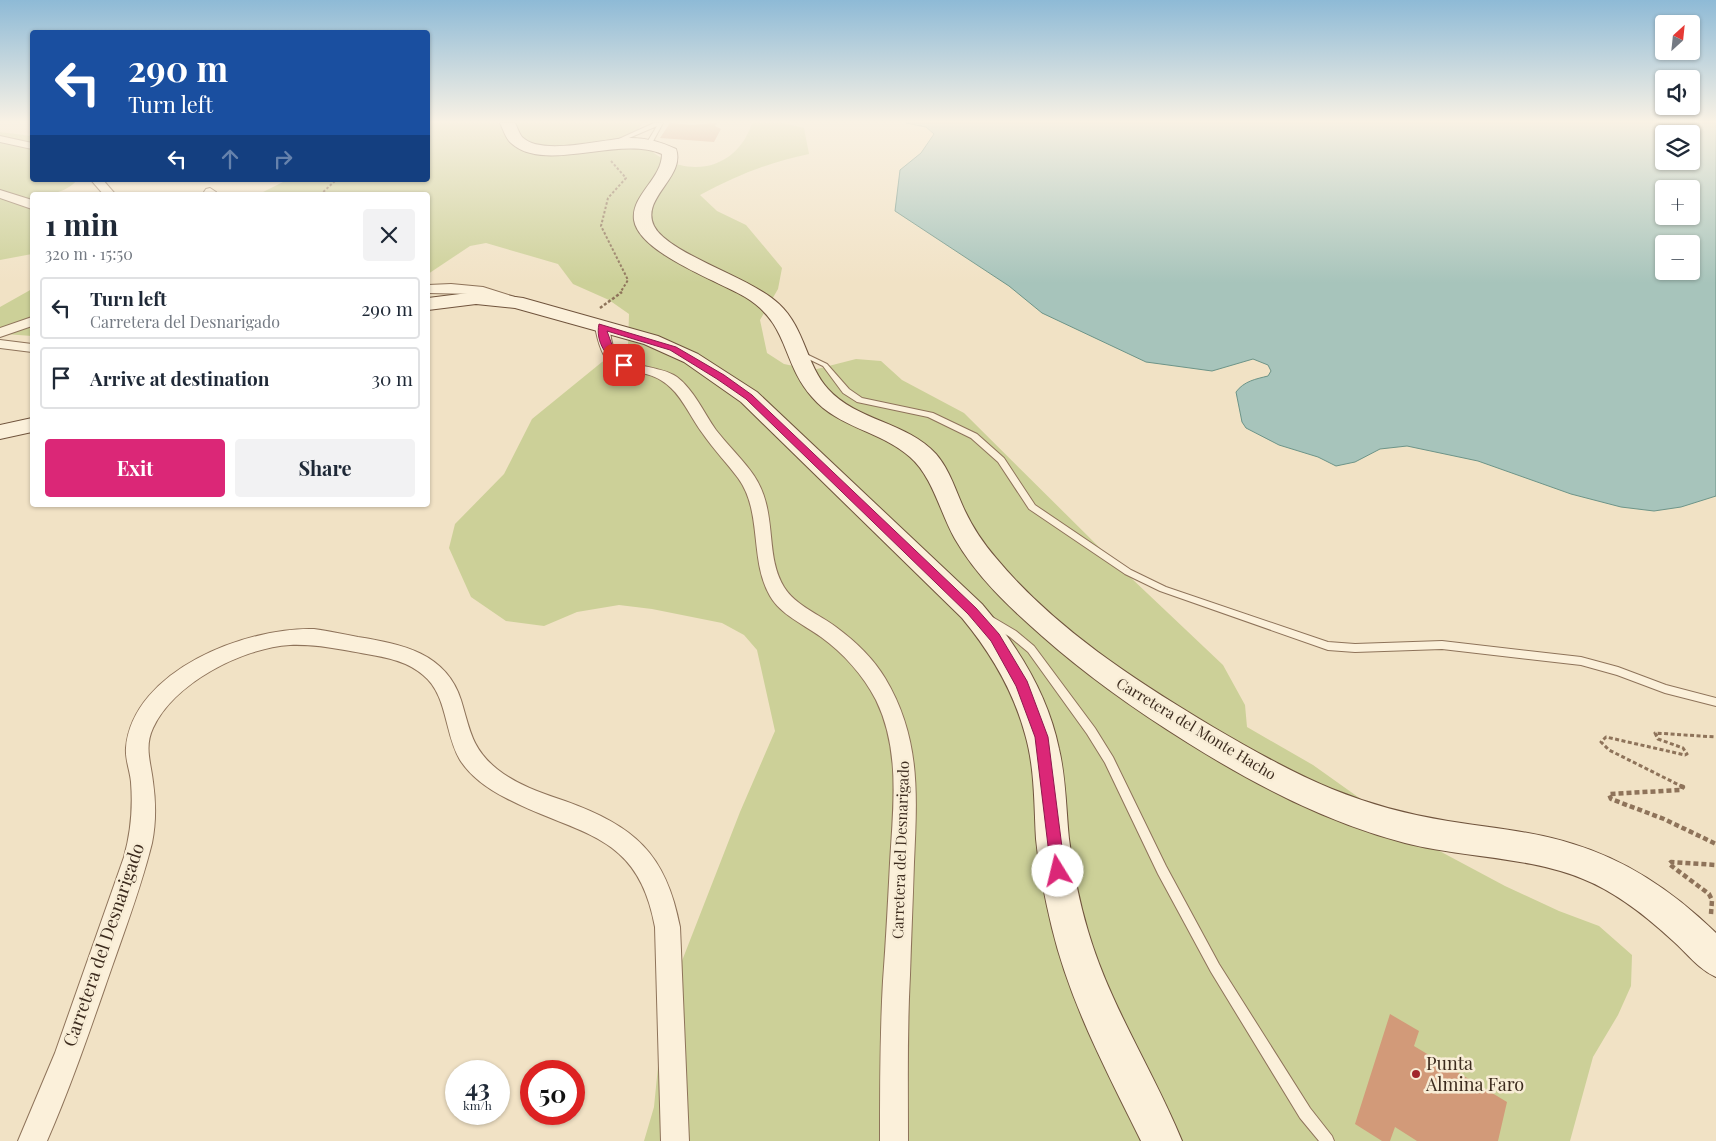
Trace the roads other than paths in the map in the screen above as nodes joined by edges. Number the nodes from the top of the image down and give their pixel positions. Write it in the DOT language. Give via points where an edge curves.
graph roads {
  1 [pos="665,176"];
  2 [pos="99,182"];
  3 [pos="107,192"];
  4 [pos="0,194"];
  5 [pos="30,204"];
  6 [pos="430,289"];
  7 [pos="516,302"];
  8 [pos="430,304"];
  9 [pos="30,322"];
  10 [pos="593,323"];
  11 [pos="0,333"];
  12 [pos="0,344"];
  13 [pos="30,348"];
  14 [pos="800,353"];
  15 [pos="30,425"];
  16 [pos="0,432"];
  17 [pos="972,611"];
  18 [pos="1716,702"];
  19 [pos="1716,959"];
  20 [pos="32,1141"];
  21 [pos="675,1141"];
  22 [pos="894,1141"];
  23 [pos="1162,1141"];
  24 [pos="1328,1141"];
  1 -- 14 [label="main road, Carretera del Monte Hacho" via="642,214 648,233 670,249 769,304 783,319"];
  2 -- 3 [label="street"];
  4 -- 5 [label="street"];
  6 -- 7 [label="street" via="468,288"];
  7 -- 8 [label="main road" via="476,298"];
  7 -- 10 [label="main road"];
  9 -- 11 [label="street"];
  10 -- 17 [label="main road" via="673,348 749,397"];
  10 -- 22 [label="street, Carretera del Desnarigado" via="612,358 624,365 657,372 679,387 721,448 749,481 758,503 769,572 779,594 852,652 887,698 898,726 906,788 895,1008"];
  12 -- 13 [label="street"];
  14 -- 18 [label="lane" via="825,365 846,391 860,400 930,415 974,436 1002,460 1024,498 1041,516 1128,572 1162,589 1328,646 1442,645 1581,661"];
  14 -- 19 [label="main road, Carretera del Monte Hacho" via="814,387 833,406 896,436 926,458 936,471 961,527 996,576 1062,638 1162,712 1284,783 1353,812 1426,833 1517,846 1591,866 1633,889 1675,919"];
  15 -- 16 [label="main road"];
  17 -- 23 [label="main road" via="1005,653 1030,701 1048,776 1053,842 1071,931 1086,980 1107,1030"];
  17 -- 24 [label="lane" via="994,621 1031,650 1091,731 1109,760 1162,870 1215,968 1305,1113"];
  20 -- 21 [label="street, Carretera del Desnarigado" via="78,1025 129,879 140,839 144,802 136,752 140,732 150,712 167,694 205,665 223,656 265,641 308,636 401,653 422,663 439,677 450,695 460,736 469,755 483,772 524,796 607,829 634,851 654,879 666,914"];
}
